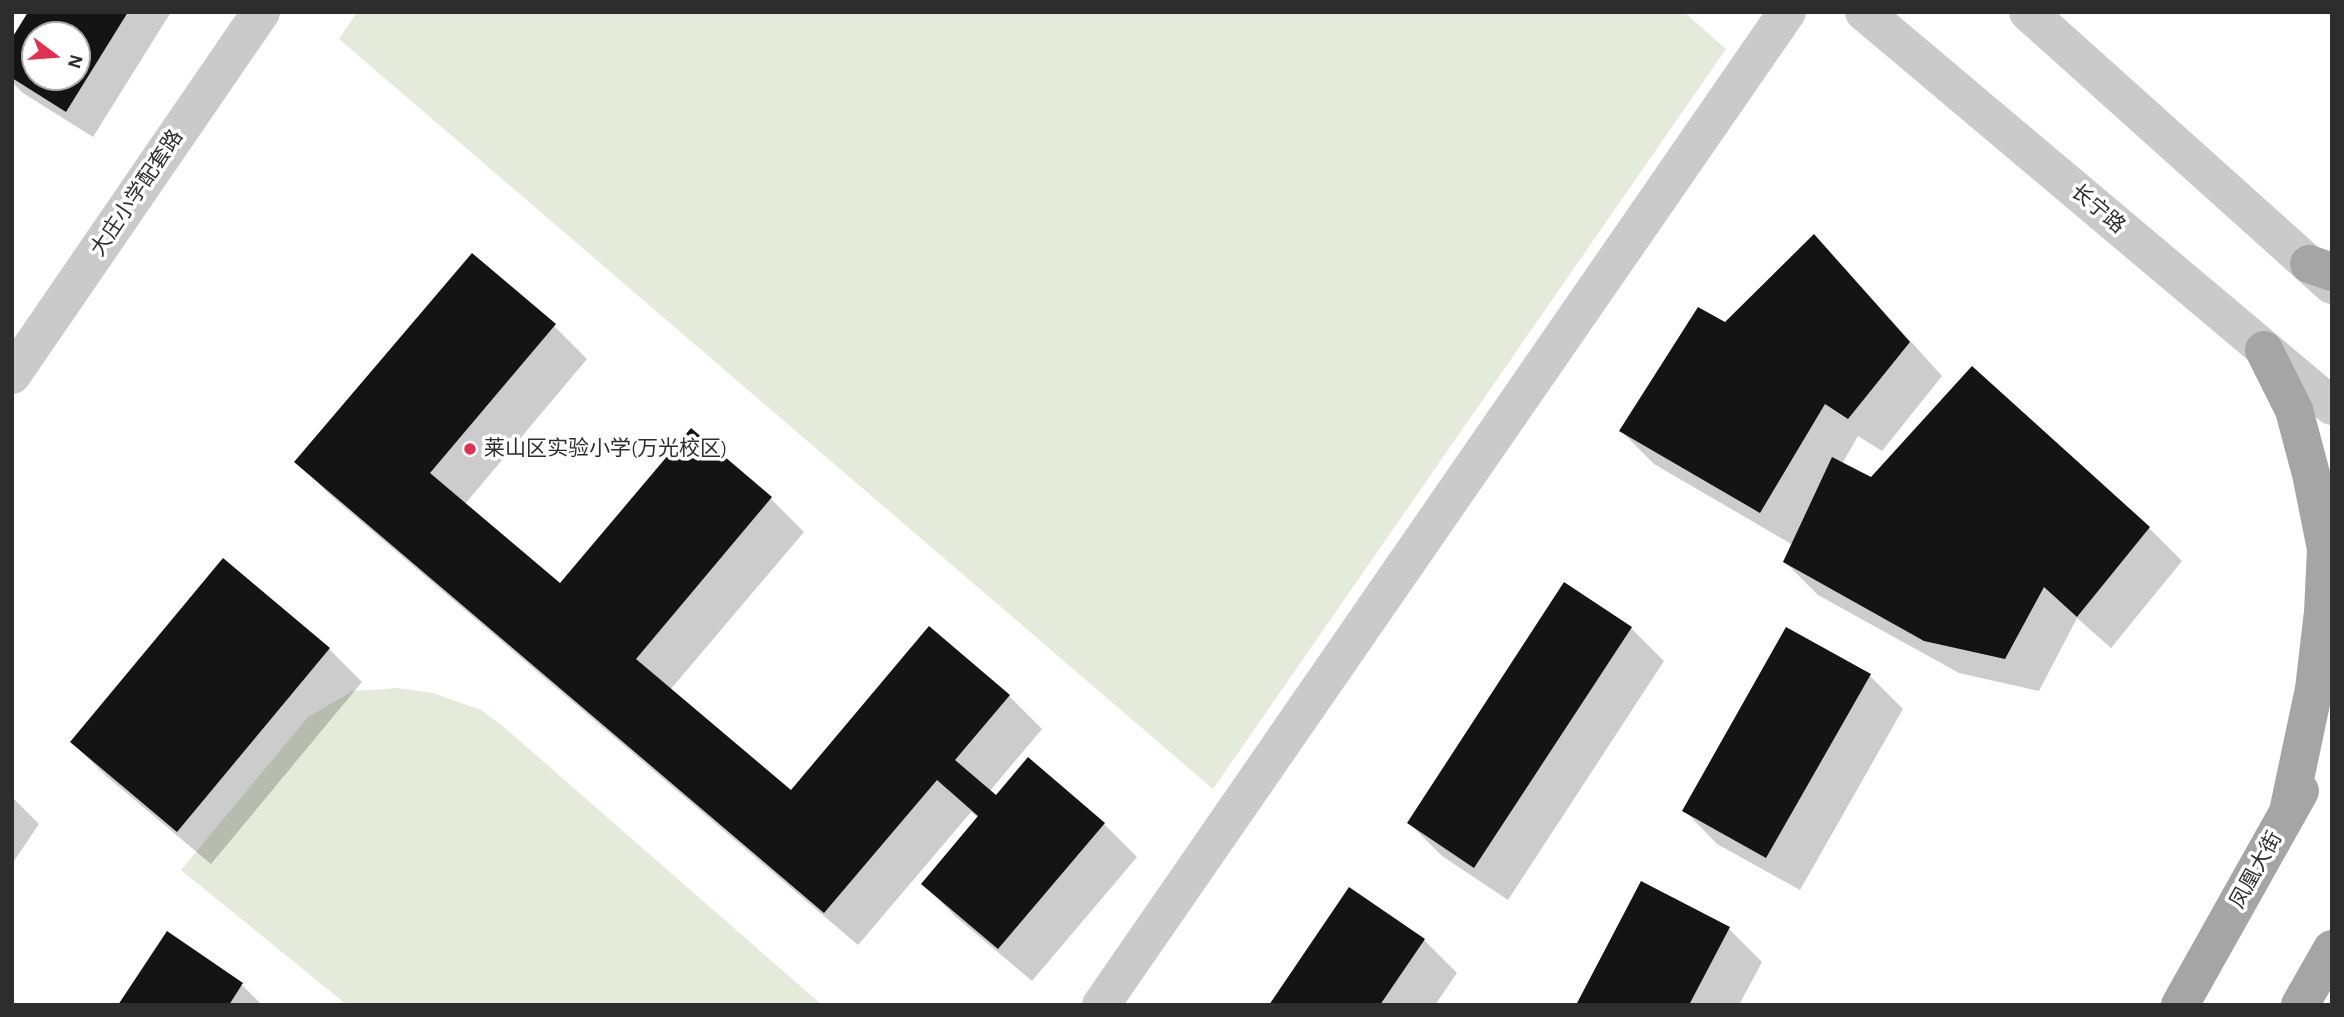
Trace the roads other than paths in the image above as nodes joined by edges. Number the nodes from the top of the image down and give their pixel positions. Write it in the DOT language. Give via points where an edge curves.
graph roads {
  1 [pos="261,12"];
  2 [pos="1787,12"];
  3 [pos="1864,12"];
  4 [pos="2028,12"];
  5 [pos="2324,274"];
  6 [pos="2264,350"];
  7 [pos="12,375"];
  8 [pos="2332,406"];
  9 [pos="2332,734"];
  10 [pos="2288,812"];
  11 [pos="2332,949"];
  12 [pos="1101,1005"];
  13 [pos="2179,1005"];
  14 [pos="2300,1005"];
  1 -- 7 [label="street, 大庄小学配套路"];
  2 -- 12 [label="street"];
  3 -- 6 [label="street, 长宁路"];
  4 -- 5 [label="street"];
  6 -- 8 [label="street, 长宁路"];
  6 -- 10 [label="main road" via="2294,410 2326,549 2314,689"];
  9 -- 10 [label="main road, 凤凰大街"];
  10 -- 13 [label="main road, 凤凰大街"];
  11 -- 14 [label="main road"];
}
